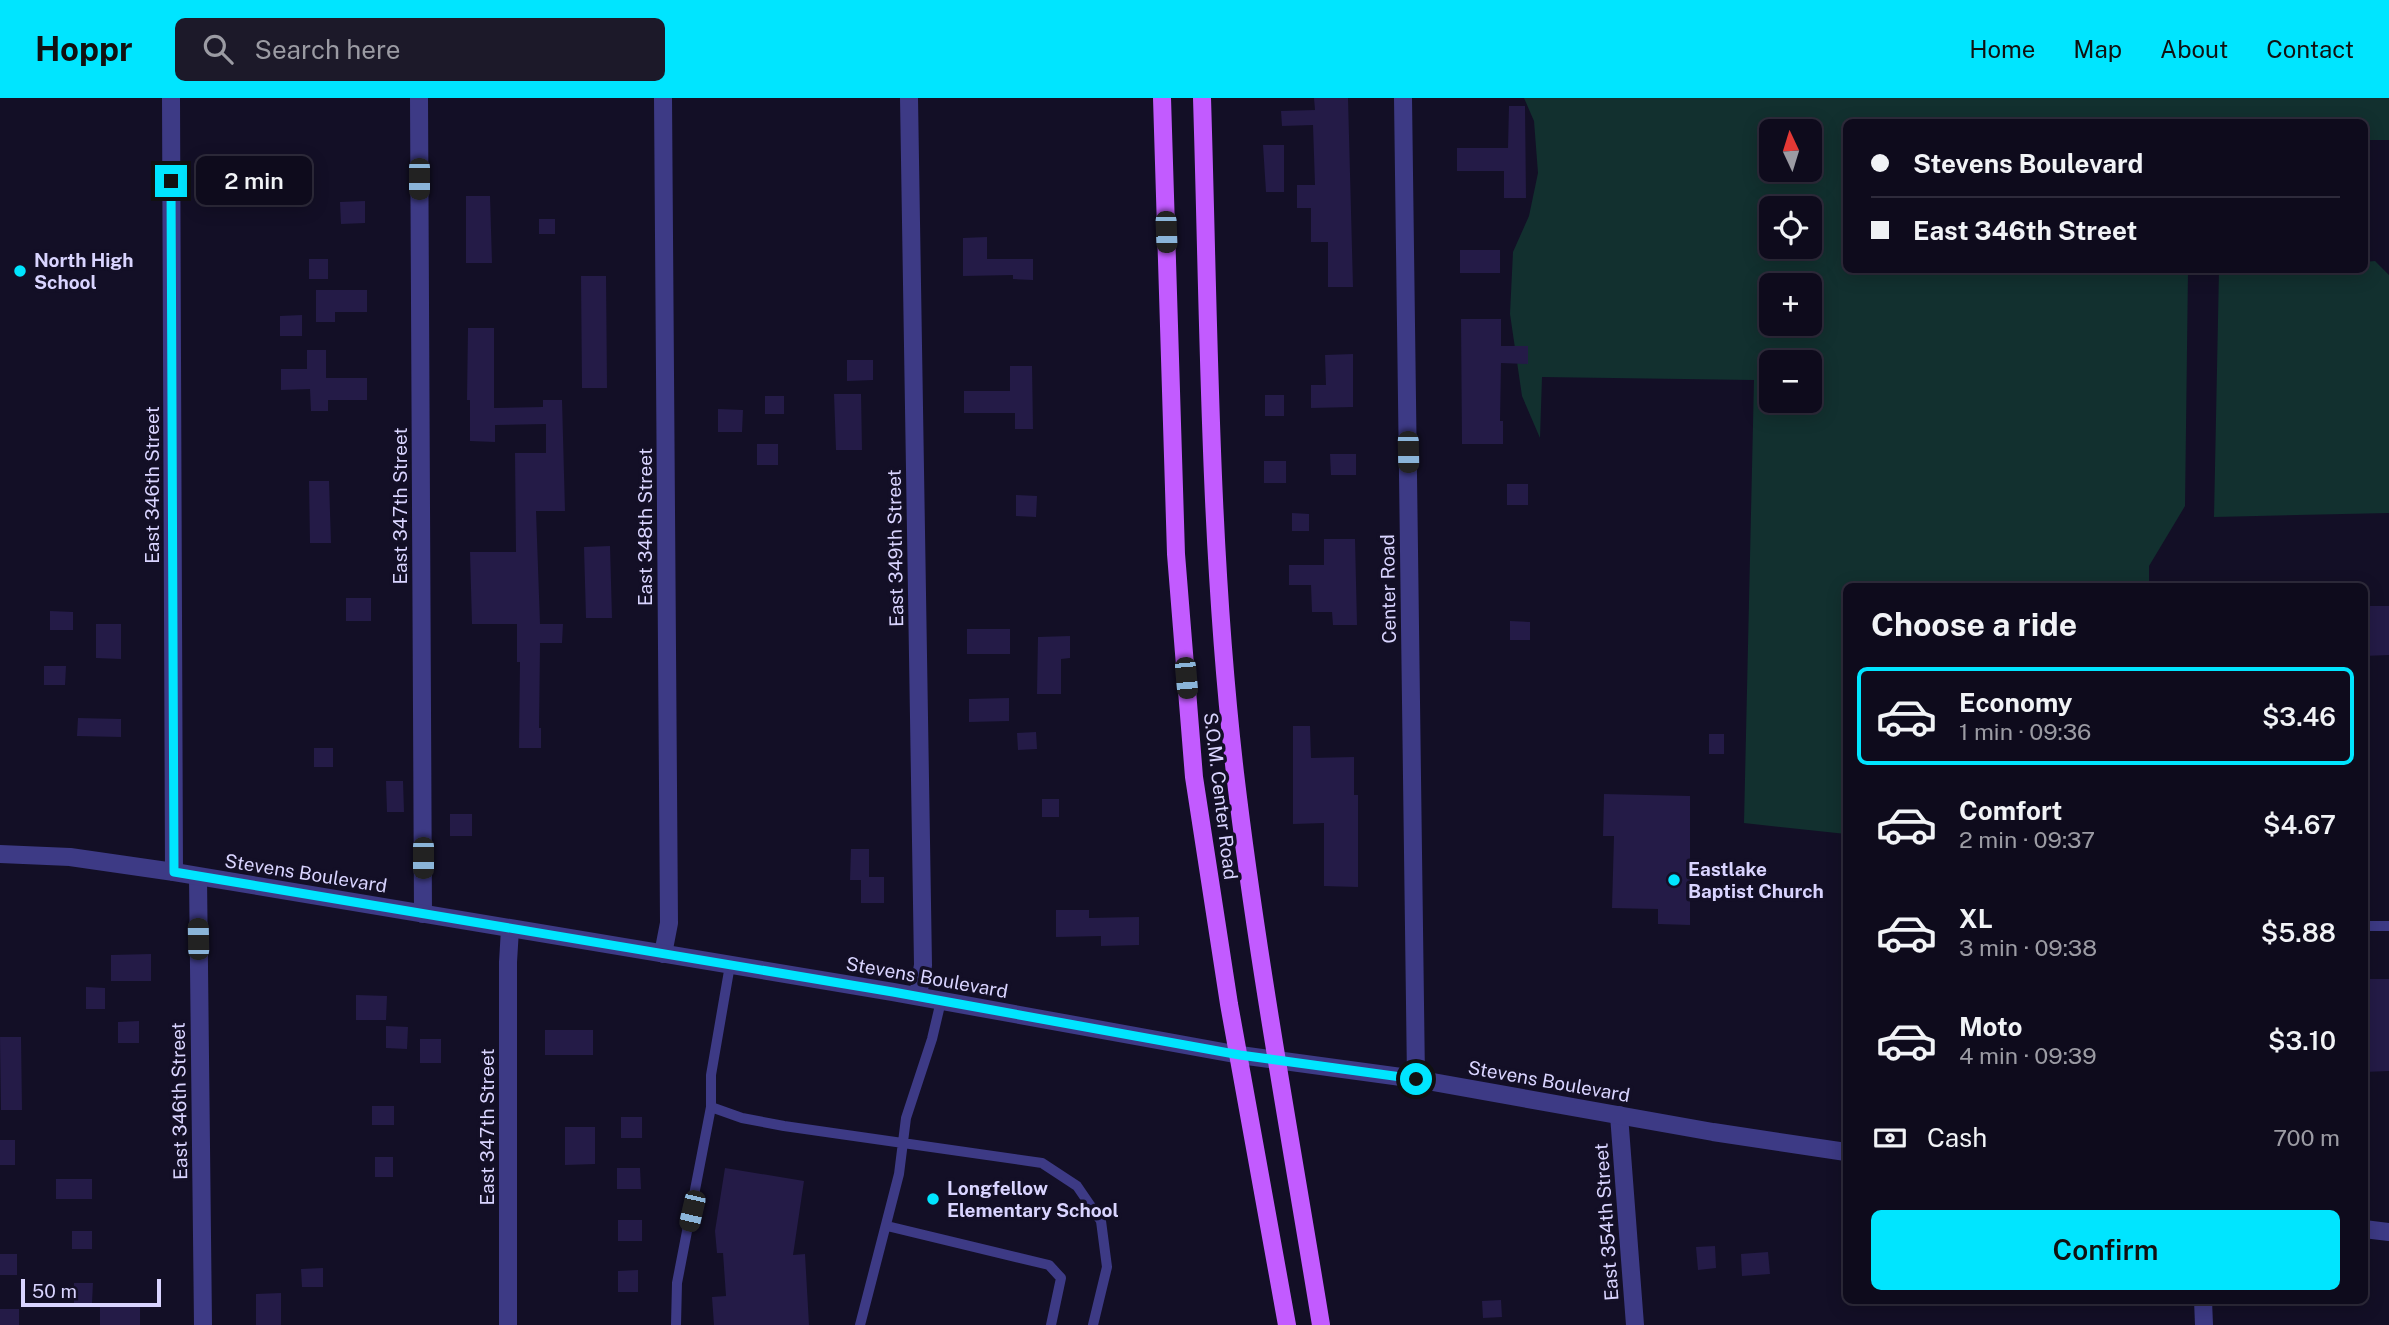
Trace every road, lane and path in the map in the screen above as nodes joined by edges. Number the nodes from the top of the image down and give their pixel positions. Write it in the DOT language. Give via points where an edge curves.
graph roads {
  1 [pos="171,98"];
  2 [pos="419,98"];
  3 [pos="663,98"];
  4 [pos="909,98"];
  5 [pos="1162,98"];
  6 [pos="1202,98"];
  7 [pos="1403,98"];
  8 [pos="0,854"];
  9 [pos="174,872"];
  10 [pos="198,877"];
  11 [pos="423,914"];
  12 [pos="2368,926"];
  13 [pos="2389,926"];
  14 [pos="510,929"];
  15 [pos="663,954"];
  16 [pos="730,965"];
  17 [pos="918,996"];
  18 [pos="941,1001"];
  19 [pos="1240,1055"];
  20 [pos="1278,1060"];
  21 [pos="1416,1079"];
  22 [pos="711,1107"];
  23 [pos="1619,1115"];
  24 [pos="902,1143"];
  25 [pos="1843,1152"];
  26 [pos="887,1226"];
  27 [pos="2368,1229"];
  28 [pos="2389,1232"];
  29 [pos="2203,1304"];
  30 [pos="203,1325"];
  31 [pos="508,1325"];
  32 [pos="676,1325"];
  33 [pos="860,1325"];
  34 [pos="1051,1325"];
  35 [pos="1093,1325"];
  36 [pos="1287,1325"];
  37 [pos="1321,1325"];
  38 [pos="1635,1325"];
  39 [pos="2204,1325"];
  1 -- 9 [label="street, East 346th Street"];
  2 -- 11 [label="street, East 347th Street"];
  3 -- 15 [label="street, East 348th Street" via="669,923"];
  4 -- 17 [label="street, East 349th Street" via="923,965"];
  5 -- 19 [label="main road, S.O.M. Center Road" via="1176,554 1194,777"];
  6 -- 20 [label="main road, S.O.M. Center Road" via="1216,560 1235,773"];
  7 -- 21 [label="street, Center Road"];
  8 -- 9 [label="street, Stevens Boulevard" via="70,857"];
  9 -- 10 [label="street, Stevens Boulevard"];
  10 -- 11 [label="street, Stevens Boulevard"];
  10 -- 30 [label="street, East 346th Street"];
  11 -- 14 [label="street, Stevens Boulevard"];
  12 -- 13 [label="lane"];
  14 -- 15 [label="street, Stevens Boulevard"];
  14 -- 31 [label="street, East 347th Street"];
  15 -- 16 [label="street, Stevens Boulevard"];
  16 -- 17 [label="street, Stevens Boulevard"];
  16 -- 22 [label="lane" via="711,1075"];
  17 -- 18 [label="street, Stevens Boulevard"];
  18 -- 19 [label="street, Stevens Boulevard"];
  18 -- 24 [label="lane"];
  19 -- 20 [label="street, Stevens Boulevard"];
  19 -- 36 [label="main road, S.O.M. Center Road"];
  20 -- 21 [label="street, Stevens Boulevard"];
  20 -- 37 [label="main road, S.O.M. Center Road"];
  21 -- 23 [label="street, Stevens Boulevard"];
  22 -- 24 [label="lane" via="742,1118"];
  22 -- 32 [label="lane" via="677,1283"];
  23 -- 25 [label="street, Stevens Boulevard"];
  23 -- 38 [label="street, East 354th Street"];
  24 -- 26 [label="lane"];
  24 -- 35 [label="lane" via="1042,1163 1077,1186 1101,1221 1107,1267"];
  26 -- 33 [label="lane"];
  26 -- 34 [label="lane" via="1049,1265 1061,1278"];
  27 -- 28 [label="street"];
  29 -- 39 [label="street"];
}
